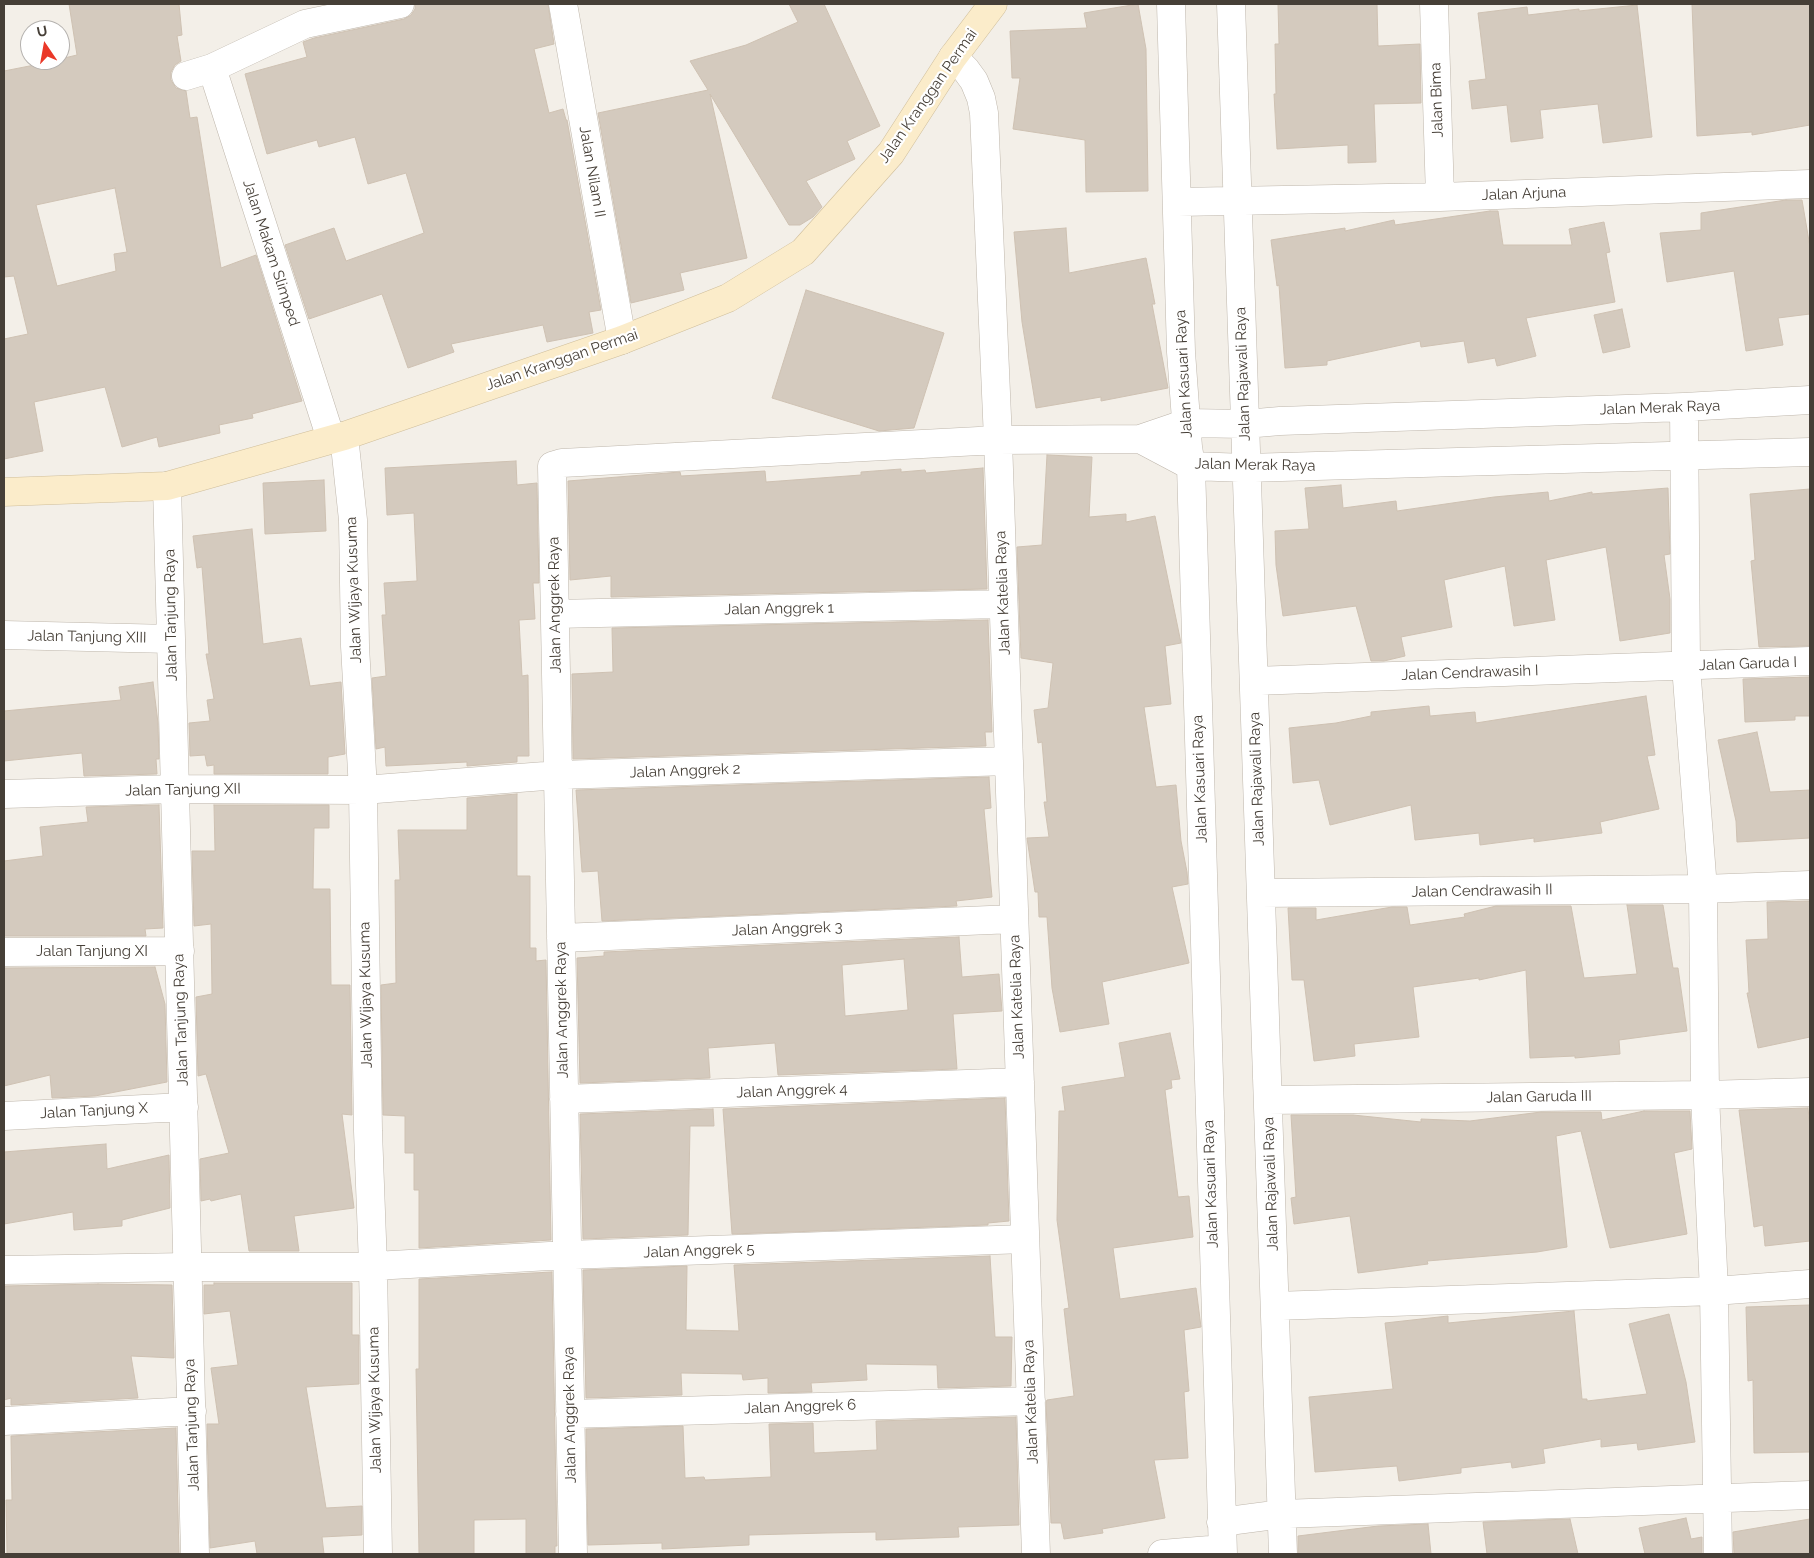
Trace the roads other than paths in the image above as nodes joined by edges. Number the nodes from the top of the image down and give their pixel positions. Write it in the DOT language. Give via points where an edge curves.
graph roads {
  1 [pos="400,4"];
  2 [pos="563,4"];
  3 [pos="993,4"];
  4 [pos="1171,4"];
  5 [pos="1231,4"];
  6 [pos="1434,4"];
  7 [pos="304,14"];
  8 [pos="953,57"];
  9 [pos="212,68"];
  10 [pos="186,76"];
  11 [pos="1810,184"];
  12 [pos="1440,197"];
  13 [pos="1238,200"];
  14 [pos="1178,202"];
  15 [pos="622,340"];
  16 [pos="1810,400"];
  17 [pos="1684,407"];
  18 [pos="1187,423"];
  19 [pos="1245,424"];
  20 [pos="338,438"];
  21 [pos="1140,439"];
  22 [pos="998,440"];
  23 [pos="1810,452"];
  24 [pos="1685,456"];
  25 [pos="1191,466"];
  26 [pos="1246,468"];
  27 [pos="167,486"];
  28 [pos="4,492"];
  29 [pos="1003,604"];
  30 [pos="555,614"];
  31 [pos="4,635"];
  32 [pos="171,639"];
  33 [pos="1810,661"];
  34 [pos="1686,666"];
  35 [pos="1254,681"];
  36 [pos="1009,761"];
  37 [pos="558,776"];
  38 [pos="175,789"];
  39 [pos="363,790"];
  40 [pos="4,794"];
  41 [pos="1810,885"];
  42 [pos="1703,890"];
  43 [pos="1261,893"];
  44 [pos="1014,919"];
  45 [pos="561,938"];
  46 [pos="180,951"];
  47 [pos="4,952"];
  48 [pos="1020,1082"];
  49 [pos="1810,1092"];
  50 [pos="1705,1095"];
  51 [pos="564,1099"];
  52 [pos="1268,1100"];
  53 [pos="184,1107"];
  54 [pos="4,1116"];
  55 [pos="1025,1239"];
  56 [pos="567,1255"];
  57 [pos="373,1266"];
  58 [pos="188,1267"];
  59 [pos="4,1270"];
  60 [pos="1810,1284"];
  61 [pos="1714,1291"];
  62 [pos="1275,1306"];
  63 [pos="1030,1401"];
  64 [pos="192,1411"];
  65 [pos="570,1414"];
  66 [pos="4,1421"];
  67 [pos="1810,1495"];
  68 [pos="1717,1499"];
  69 [pos="1282,1514"];
  70 [pos="1221,1522"];
  71 [pos="1222,1552"];
  72 [pos="195,1554"];
  73 [pos="378,1554"];
  74 [pos="573,1554"];
  75 [pos="1036,1554"];
  76 [pos="1162,1554"];
  77 [pos="1283,1554"];
  78 [pos="1718,1554"];
  1 -- 7 [label="street"];
  2 -- 15 [label="street, Jalan Nilam II"];
  3 -- 8 [label="street, Jalan Kranggan Permai"];
  4 -- 14 [label="street, Jalan Kasuari Raya"];
  5 -- 13 [label="street, Jalan Rajawali Raya"];
  6 -- 12 [label="street, Jalan Bima"];
  7 -- 9 [label="street"];
  8 -- 15 [label="street, Jalan Kranggan Permai" via="892,153 803,252 728,298"];
  8 -- 22 [label="street, Jalan Katelia Raya" via="974,81 984,113"];
  9 -- 10 [label="street"];
  9 -- 20 [label="street, Jalan Makam Slimped"];
  11 -- 12 [label="street, Jalan Arjuna"];
  12 -- 13 [label="street, Jalan Arjuna"];
  13 -- 14 [label="street, Jalan Arjuna"];
  13 -- 19 [label="street, Jalan Rajawali Raya"];
  14 -- 18 [label="street, Jalan Kasuari Raya" via="1181,352"];
  15 -- 20 [label="street, Jalan Kranggan Permai"];
  16 -- 17 [label="street, Jalan Merak Raya"];
  17 -- 19 [label="street, Jalan Merak Raya"];
  17 -- 24 [label="street"];
  18 -- 19 [label="street, Jalan Merak Raya"];
  18 -- 21 [label="street, Jalan Merak Raya"];
  18 -- 25 [label="street, Jalan Kasuari Raya"];
  19 -- 26 [label="street, Jalan Rajawali Raya"];
  20 -- 27 [label="street, Jalan Kranggan Permai"];
  20 -- 39 [label="street, Jalan Wijaya Kusuma" via="354,520 355,646"];
  21 -- 22 [label="street"];
  21 -- 25 [label="street, Jalan Merak Raya"];
  22 -- 29 [label="street, Jalan Katelia Raya"];
  22 -- 30 [label="street, Jalan Anggrek Raya" via="552,466"];
  23 -- 24 [label="street, Jalan Merak Raya"];
  24 -- 26 [label="street, Jalan Merak Raya"];
  24 -- 34 [label="street"];
  25 -- 26 [label="street, Jalan Merak Raya"];
  25 -- 70 [label="street, Jalan Kasuari Raya"];
  26 -- 35 [label="street, Jalan Rajawali Raya"];
  27 -- 28 [label="street, Jalan Kranggan Permai"];
  27 -- 32 [label="street, Jalan Tanjung Raya"];
  29 -- 30 [label="street, Jalan Anggrek 1"];
  29 -- 36 [label="street, Jalan Katelia Raya"];
  30 -- 37 [label="street, Jalan Anggrek Raya"];
  31 -- 32 [label="street, Jalan Tanjung XIII"];
  32 -- 38 [label="street, Jalan Tanjung Raya"];
  33 -- 34 [label="street, Jalan Garuda I"];
  34 -- 35 [label="street, Jalan Cendrawasih I"];
  34 -- 42 [label="street"];
  35 -- 43 [label="street, Jalan Rajawali Raya"];
  36 -- 37 [label="street, Jalan Anggrek 2"];
  36 -- 44 [label="street, Jalan Katelia Raya"];
  37 -- 39 [label="street, Jalan Anggrek 2"];
  37 -- 45 [label="street, Jalan Anggrek Raya"];
  38 -- 39 [label="street, Jalan Tanjung XII"];
  38 -- 40 [label="street, Jalan Tanjung XII"];
  38 -- 46 [label="street, Jalan Tanjung Raya"];
  39 -- 57 [label="street, Jalan Wijaya Kusuma"];
  41 -- 42 [label="street, Jalan Cendrawasih II"];
  42 -- 43 [label="street, Jalan Cendrawasih II"];
  42 -- 50 [label="street"];
  43 -- 52 [label="street, Jalan Rajawali Raya"];
  44 -- 45 [label="street, Jalan Anggrek 3"];
  44 -- 48 [label="street, Jalan Katelia Raya"];
  45 -- 51 [label="street, Jalan Anggrek Raya"];
  46 -- 47 [label="street, Jalan Tanjung XI"];
  46 -- 53 [label="street, Jalan Tanjung Raya"];
  48 -- 51 [label="street, Jalan Anggrek 4"];
  48 -- 55 [label="street, Jalan Katelia Raya"];
  49 -- 50 [label="street, Jalan Garuda III"];
  50 -- 52 [label="street, Jalan Garuda III"];
  50 -- 61 [label="street"];
  51 -- 56 [label="street, Jalan Anggrek Raya"];
  52 -- 62 [label="street, Jalan Rajawali Raya"];
  53 -- 54 [label="street, Jalan Tanjung X"];
  53 -- 58 [label="street, Jalan Tanjung Raya"];
  55 -- 56 [label="street, Jalan Anggrek 5"];
  55 -- 63 [label="street, Jalan Katelia Raya"];
  56 -- 57 [label="street, Jalan Anggrek 5"];
  56 -- 65 [label="street, Jalan Anggrek Raya"];
  57 -- 58 [label="street, Jalan Anggrek 5"];
  57 -- 73 [label="street, Jalan Wijaya Kusuma"];
  58 -- 59 [label="street, Jalan Anggrek 5"];
  58 -- 64 [label="street, Jalan Tanjung Raya"];
  60 -- 61 [label="street"];
  61 -- 62 [label="street"];
  61 -- 68 [label="street"];
  62 -- 69 [label="street, Jalan Rajawali Raya"];
  63 -- 65 [label="street, Jalan Anggrek 6"];
  63 -- 75 [label="street, Jalan Katelia Raya"];
  64 -- 66 [label="street"];
  64 -- 72 [label="street, Jalan Tanjung Raya"];
  65 -- 74 [label="street, Jalan Anggrek Raya"];
  67 -- 68 [label="street"];
  68 -- 69 [label="street"];
  68 -- 78 [label="street"];
  69 -- 70 [label="street"];
  69 -- 77 [label="street, Jalan Rajawali Raya"];
  70 -- 71 [label="street, Jalan Kasuari Raya"];
  71 -- 76 [label="street"];
}
